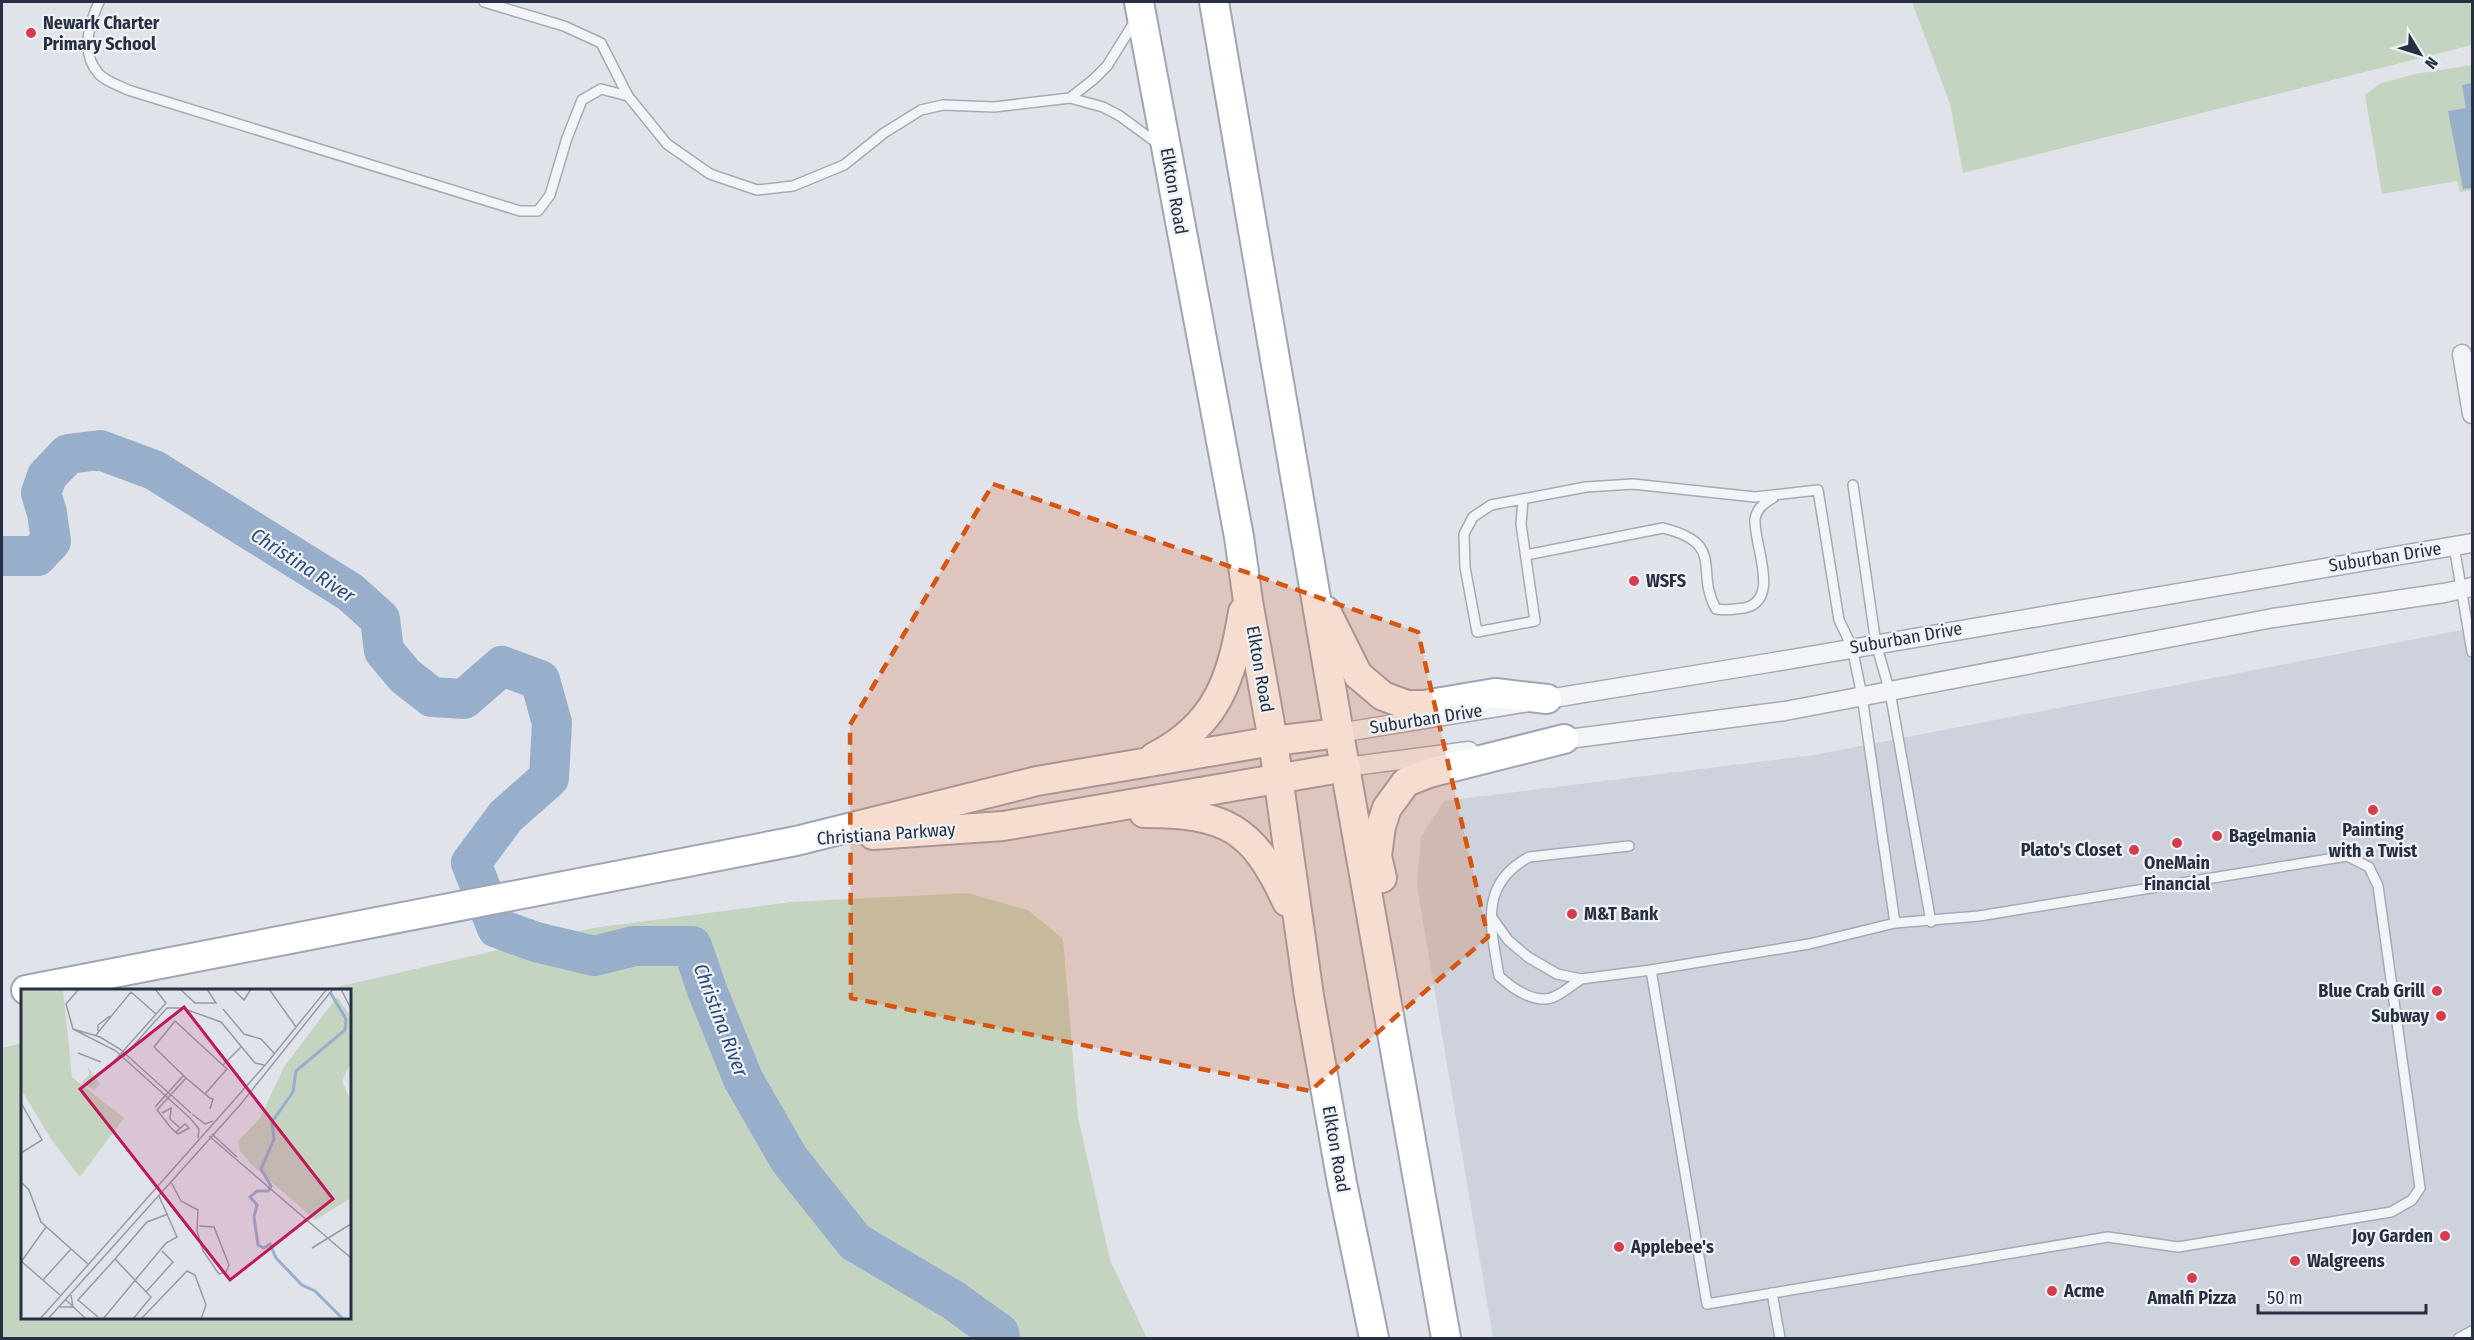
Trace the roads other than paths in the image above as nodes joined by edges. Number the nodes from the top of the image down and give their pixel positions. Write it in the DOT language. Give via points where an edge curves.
graph roads {
  1 [pos="99,2"];
  2 [pos="484,2"];
  3 [pos="1214,2"];
  4 [pos="1140,6"];
  5 [pos="628,96"];
  6 [pos="1070,98"];
  7 [pos="1167,151"];
  8 [pos="2462,354"];
  9 [pos="2472,414"];
  10 [pos="1853,485"];
  11 [pos="1775,496"];
  12 [pos="1523,500"];
  13 [pos="2472,543"];
  14 [pos="2454,546"];
  15 [pos="1526,555"];
  16 [pos="1314,587"];
  17 [pos="1247,588"];
  18 [pos="2467,588"];
  19 [pos="1876,644"];
  20 [pos="1852,647"];
  21 [pos="2472,652"];
  22 [pos="1890,692"];
  23 [pos="1862,696"];
  24 [pos="1546,699"];
  25 [pos="1339,733"];
  26 [pos="1564,739"];
  27 [pos="1273,741"];
  28 [pos="1142,763"];
  29 [pos="1346,767"];
  30 [pos="1278,777"];
  31 [pos="1076,813"];
  32 [pos="796,841"];
  33 [pos="1629,846"];
  34 [pos="1493,919"];
  35 [pos="1931,922"];
  36 [pos="1895,923"];
  37 [pos="1298,925"];
  38 [pos="1651,970"];
  39 [pos="1581,979"];
  40 [pos="33,989"];
  41 [pos="1399,1069"];
  42 [pos="1772,1293"];
  43 [pos="2472,1331"];
  44 [pos="1374,1338"];
  45 [pos="1446,1338"];
  46 [pos="1779,1338"];
  47 [pos="2459,1338"];
  1 -- 5 [label="lane" via="89,23 88,54 100,75 128,90 520,211 538,211 550,195 582,100 600,89"];
  2 -- 5 [label="lane" via="564,26 601,44"];
  3 -- 16 [label="main road"];
  4 -- 6 [label="lane" via="1107,66"];
  4 -- 7 [label="main road, Elkton Road"];
  5 -- 6 [label="lane" via="667,144 710,174 757,190 793,186 844,165 921,110 943,105 994,107"];
  6 -- 7 [label="lane" via="1120,116"];
  7 -- 17 [label="main road, Elkton Road"];
  8 -- 9 [label="street"];
  10 -- 19 [label="lane"];
  11 -- 12 [label="lane" via="1633,484 1586,487"];
  11 -- 15 [label="lane" via="1761,505 1755,519 1764,580 1761,596 1750,606 1716,609 1710,600 1706,560 1698,543 1663,528"];
  11 -- 20 [label="lane" via="1818,490 1839,620"];
  12 -- 15 [label="lane" via="1521,524"];
  12 -- 15 [label="lane" via="1491,505 1473,517 1464,534 1465,567 1478,632 1535,621"];
  13 -- 14 [label="street, Suburban Drive"];
  14 -- 18 [label="lane"];
  14 -- 19 [label="street, Suburban Drive"];
  16 -- 24 [label="main road" via="1358,675 1383,696 1407,705 1495,693"];
  16 -- 25 [label="main road"];
  17 -- 27 [label="main road, Elkton Road"];
  17 -- 28 [label="main road" via="1234,661 1219,697 1186,737"];
  18 -- 21 [label="lane"];
  18 -- 22 [label="street, Suburban Drive" via="2273,618"];
  19 -- 20 [label="street, Suburban Drive"];
  19 -- 22 [label="lane"];
  20 -- 23 [label="lane"];
  20 -- 24 [label="street, Suburban Drive"];
  22 -- 23 [label="street, Suburban Drive"];
  22 -- 35 [label="lane"];
  23 -- 26 [label="street, Suburban Drive" via="1785,711"];
  23 -- 36 [label="lane"];
  24 -- 25 [label="street, Suburban Drive"];
  25 -- 27 [label="main road, Christiana Parkway"];
  25 -- 29 [label="main road"];
  26 -- 29 [label="street, Suburban Drive"];
  26 -- 41 [label="main road" via="1429,773 1406,782 1387,808 1377,855 1408,1024"];
  27 -- 28 [label="main road, Christiana Parkway"];
  27 -- 30 [label="main road, Elkton Road"];
  28 -- 32 [label="main road, Christiana Parkway" via="1037,781"];
  29 -- 30 [label="main road, Christiana Parkway"];
  29 -- 41 [label="main road"];
  30 -- 31 [label="main road, Christiana Parkway"];
  30 -- 37 [label="main road, Elkton Road"];
  31 -- 32 [label="main road, Christiana Parkway" via="1003,826"];
  31 -- 37 [label="main road" via="1190,815 1227,825 1258,850"];
  32 -- 40 [label="main road"];
  33 -- 34 [label="lane" via="1529,856 1505,874 1495,891"];
  34 -- 39 [label="lane" via="1508,940 1528,957 1557,974"];
  34 -- 39 [label="lane" via="1499,976 1514,990 1536,998 1554,997"];
  35 -- 36 [label="lane"];
  35 -- 42 [label="lane" via="2347,856 2369,867 2378,886 2420,1188 2412,1200 2391,1212 2178,1247 2108,1237"];
  36 -- 38 [label="lane" via="1809,944"];
  37 -- 44 [label="main road, Elkton Road" via="1342,1183"];
  38 -- 39 [label="lane"];
  38 -- 42 [label="lane" via="1707,1304"];
  41 -- 45 [label="main road"];
  42 -- 46 [label="lane"];
  43 -- 47 [label="lane"];
}
